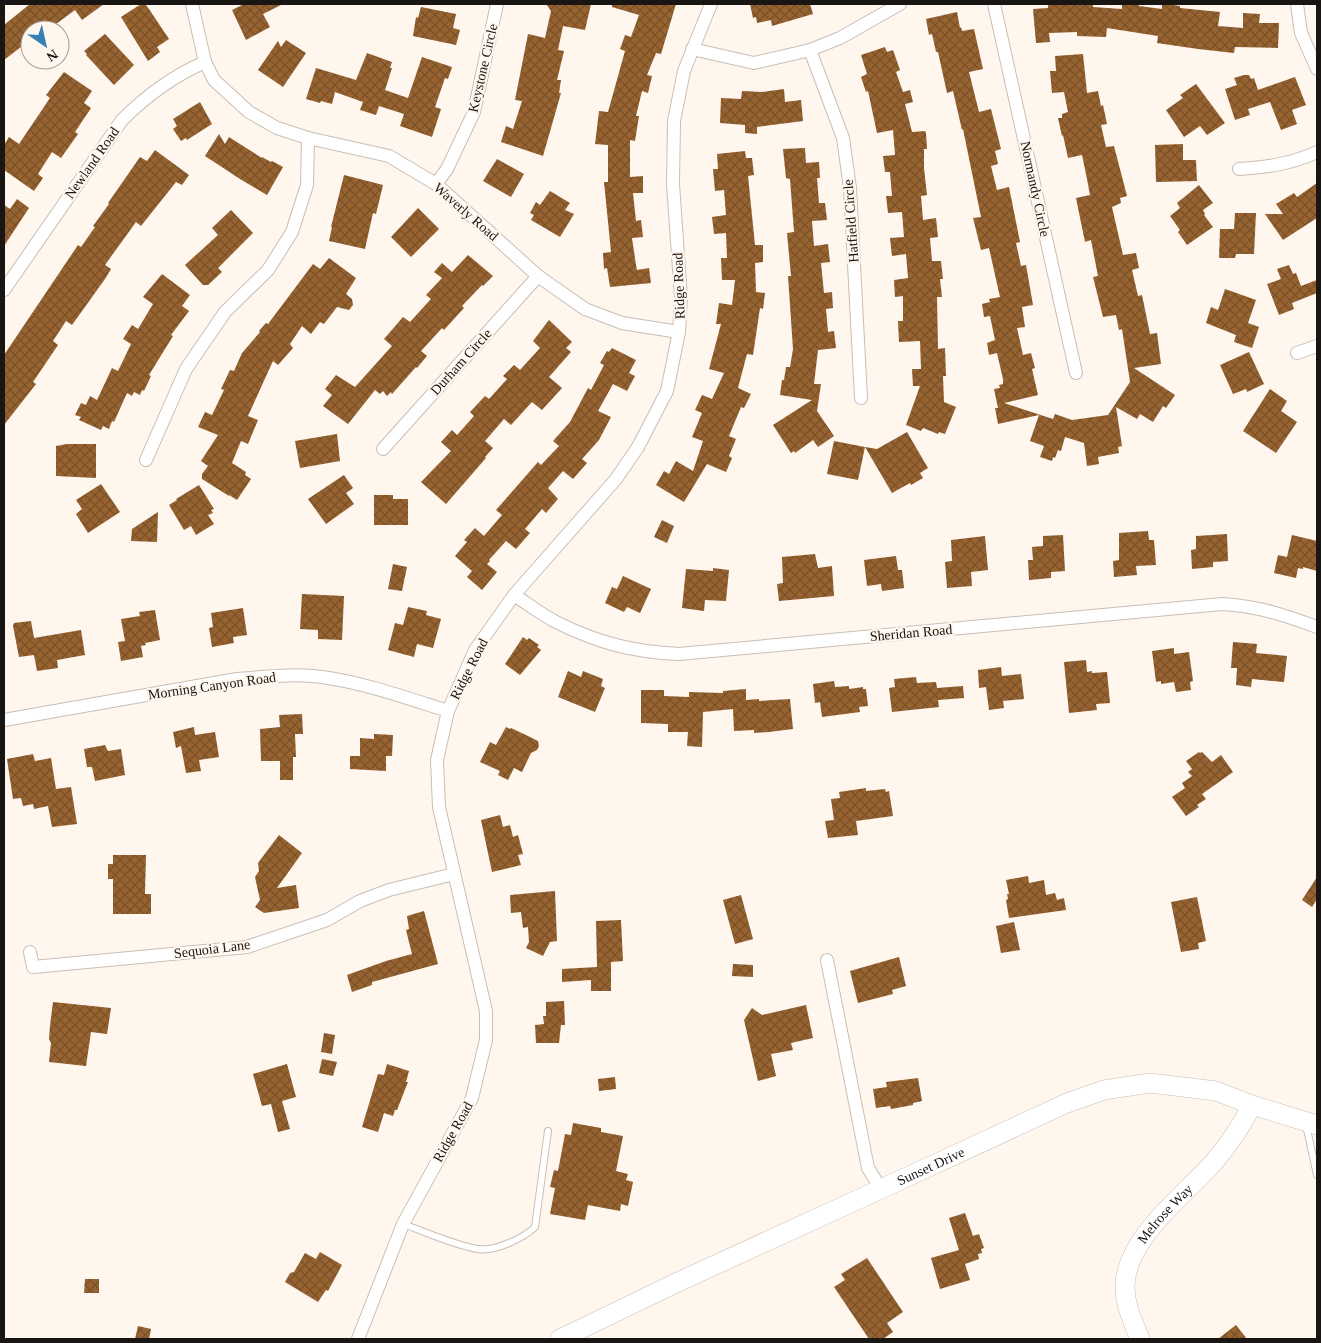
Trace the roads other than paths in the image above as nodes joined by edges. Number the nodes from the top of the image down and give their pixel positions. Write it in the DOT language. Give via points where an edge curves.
graph roads {
  1 [pos="192,4"];
  2 [pos="497,4"];
  3 [pos="711,4"];
  4 [pos="900,4"];
  5 [pos="994,4"];
  6 [pos="1297,4"];
  7 [pos="692,49"];
  8 [pos="810,50"];
  9 [pos="205,62"];
  10 [pos="1317,69"];
  11 [pos="308,138"];
  12 [pos="1317,152"];
  13 [pos="1239,168"];
  14 [pos="436,184"];
  15 [pos="538,276"];
  16 [pos="4,288"];
  17 [pos="679,332"];
  18 [pos="1317,346"];
  19 [pos="1297,353"];
  20 [pos="1076,374"];
  21 [pos="861,398"];
  22 [pos="383,449"];
  23 [pos="146,460"];
  24 [pos="514,595"];
  25 [pos="1317,627"];
  26 [pos="448,711"];
  27 [pos="4,720"];
  28 [pos="454,874"];
  29 [pos="30,952"];
  30 [pos="827,960"];
  31 [pos="1252,1105"];
  32 [pos="1311,1123"];
  33 [pos="548,1131"];
  34 [pos="1317,1175"];
  35 [pos="880,1188"];
  36 [pos="403,1224"];
  37 [pos="358,1339"];
  38 [pos="560,1339"];
  39 [pos="1140,1339"];
  1 -- 9 [label="street, Waverly Road"];
  2 -- 14 [label="street, Keystone Circle" via="474,112 447,170"];
  3 -- 7 [label="street, Ridge Road"];
  4 -- 8 [label="street" via="840,38"];
  5 -- 20 [label="street, Normandy Circle"];
  6 -- 10 [label="street" via="1301,33"];
  7 -- 8 [label="street" via="754,62"];
  7 -- 17 [label="street, Ridge Road" via="674,121 673,184 681,298"];
  8 -- 21 [label="street, Hatfield Circle" via="843,138 850,188"];
  9 -- 11 [label="street, Waverly Road" via="214,80 249,112 276,128"];
  9 -- 16 [label="street, Newland Road" via="166,83 122,120"];
  11 -- 14 [label="street, Waverly Road" via="388,156"];
  11 -- 23 [label="street" via="308,185 292,232 268,270 225,312 186,369"];
  12 -- 13 [label="street" via="1270,167"];
  14 -- 15 [label="street, Waverly Road"];
  15 -- 17 [label="street, Waverly Road" via="585,309 622,323"];
  15 -- 22 [label="street, Durham Circle"];
  17 -- 24 [label="street, Ridge Road" via="667,391 638,447 616,479"];
  18 -- 19 [label="street"];
  24 -- 25 [label="street, Sheridan Road" via="554,621 601,642 646,652 679,654 1222,604 1270,611"];
  24 -- 26 [label="street, Ridge Road" via="475,650"];
  26 -- 27 [label="street, Morning Canyon Road" via="373,687 321,676 276,676"];
  26 -- 28 [label="street, Ridge Road" via="438,760 439,807"];
  28 -- 29 [label="street, Sequoia Lane" via="389,890 360,901 327,920 247,947 33,967"];
  28 -- 36 [label="street, Ridge Road" via="486,1011 486,1040 472,1098"];
  30 -- 35 [label="street" via="868,1168"];
  31 -- 32 [label="main road, Sunset Drive"];
  31 -- 35 [label="main road, Sunset Drive" via="1216,1091 1150,1083 1104,1090 1067,1103"];
  31 -- 39 [label="main road, Melrose Way" via="1237,1134 1142,1237 1128,1264 1125,1284 1128,1308"];
  32 -- 34 [label="lane"];
  33 -- 36 [label="lane" via="535,1227 528,1234 508,1243 479,1249"];
  35 -- 38 [label="main road, Sunset Drive"];
  36 -- 37 [label="street, Ridge Road"];
}
